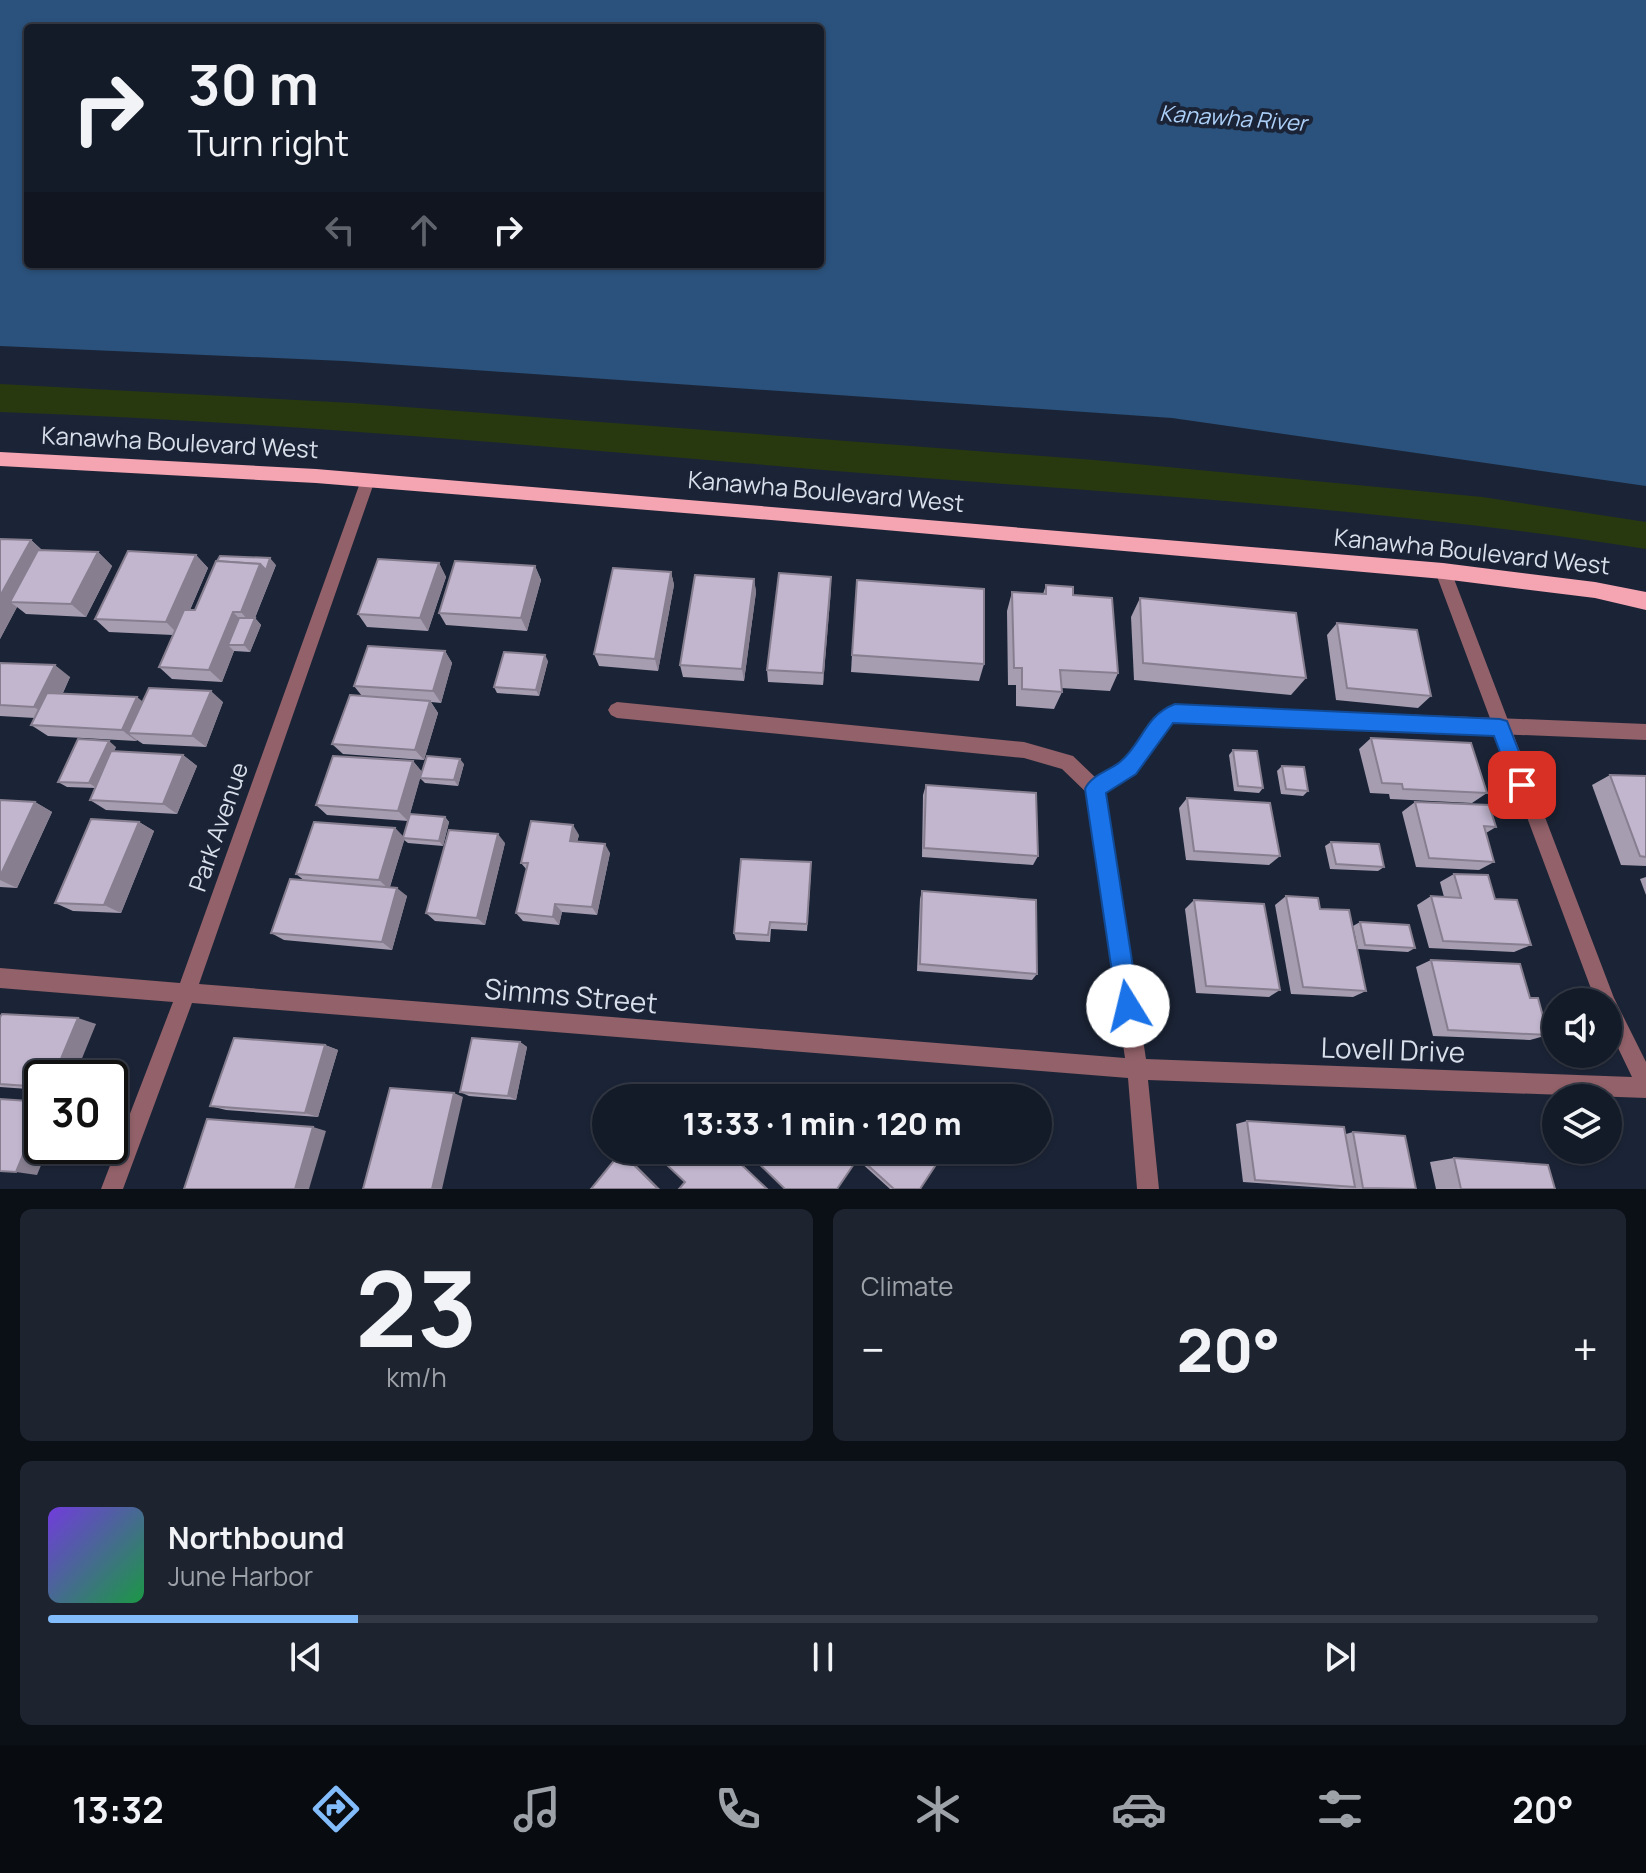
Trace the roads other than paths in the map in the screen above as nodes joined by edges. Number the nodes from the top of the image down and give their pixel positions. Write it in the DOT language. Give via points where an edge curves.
graph roads {
  1 [pos="0,459"];
  2 [pos="368,480"];
  3 [pos="1443,571"];
  4 [pos="1646,601"];
  5 [pos="617,710"];
  6 [pos="1500,728"];
  7 [pos="1646,732"];
  8 [pos="1095,789"];
  9 [pos="0,978"];
  10 [pos="1601,988"];
  11 [pos="186,993"];
  12 [pos="1622,1036"];
  13 [pos="1137,1069"];
  14 [pos="1646,1086"];
  15 [pos="112,1189"];
  16 [pos="1148,1189"];
  1 -- 2 [label="main road, Kanawha Boulevard West"];
  2 -- 3 [label="main road, Kanawha Boulevard West"];
  2 -- 11 [label="street, Park Avenue"];
  3 -- 4 [label="main road, Kanawha Boulevard West"];
  3 -- 6 [label="street, Lovell Drive"];
  5 -- 8 [label="street" via="1024,750 1067,762"];
  6 -- 7 [label="street"];
  6 -- 8 [label="street" via="1175,713 1157,726 1129,768"];
  6 -- 10 [label="street, Lovell Drive"];
  8 -- 13 [label="street"];
  9 -- 11 [label="street, Simms Street"];
  11 -- 13 [label="street, Simms Street"];
  11 -- 15 [label="street, Park Avenue"];
  12 -- 14 [label="street, Lovell Drive"];
  13 -- 14 [label="street, Lovell Drive"];
  13 -- 16 [label="street"];
}
